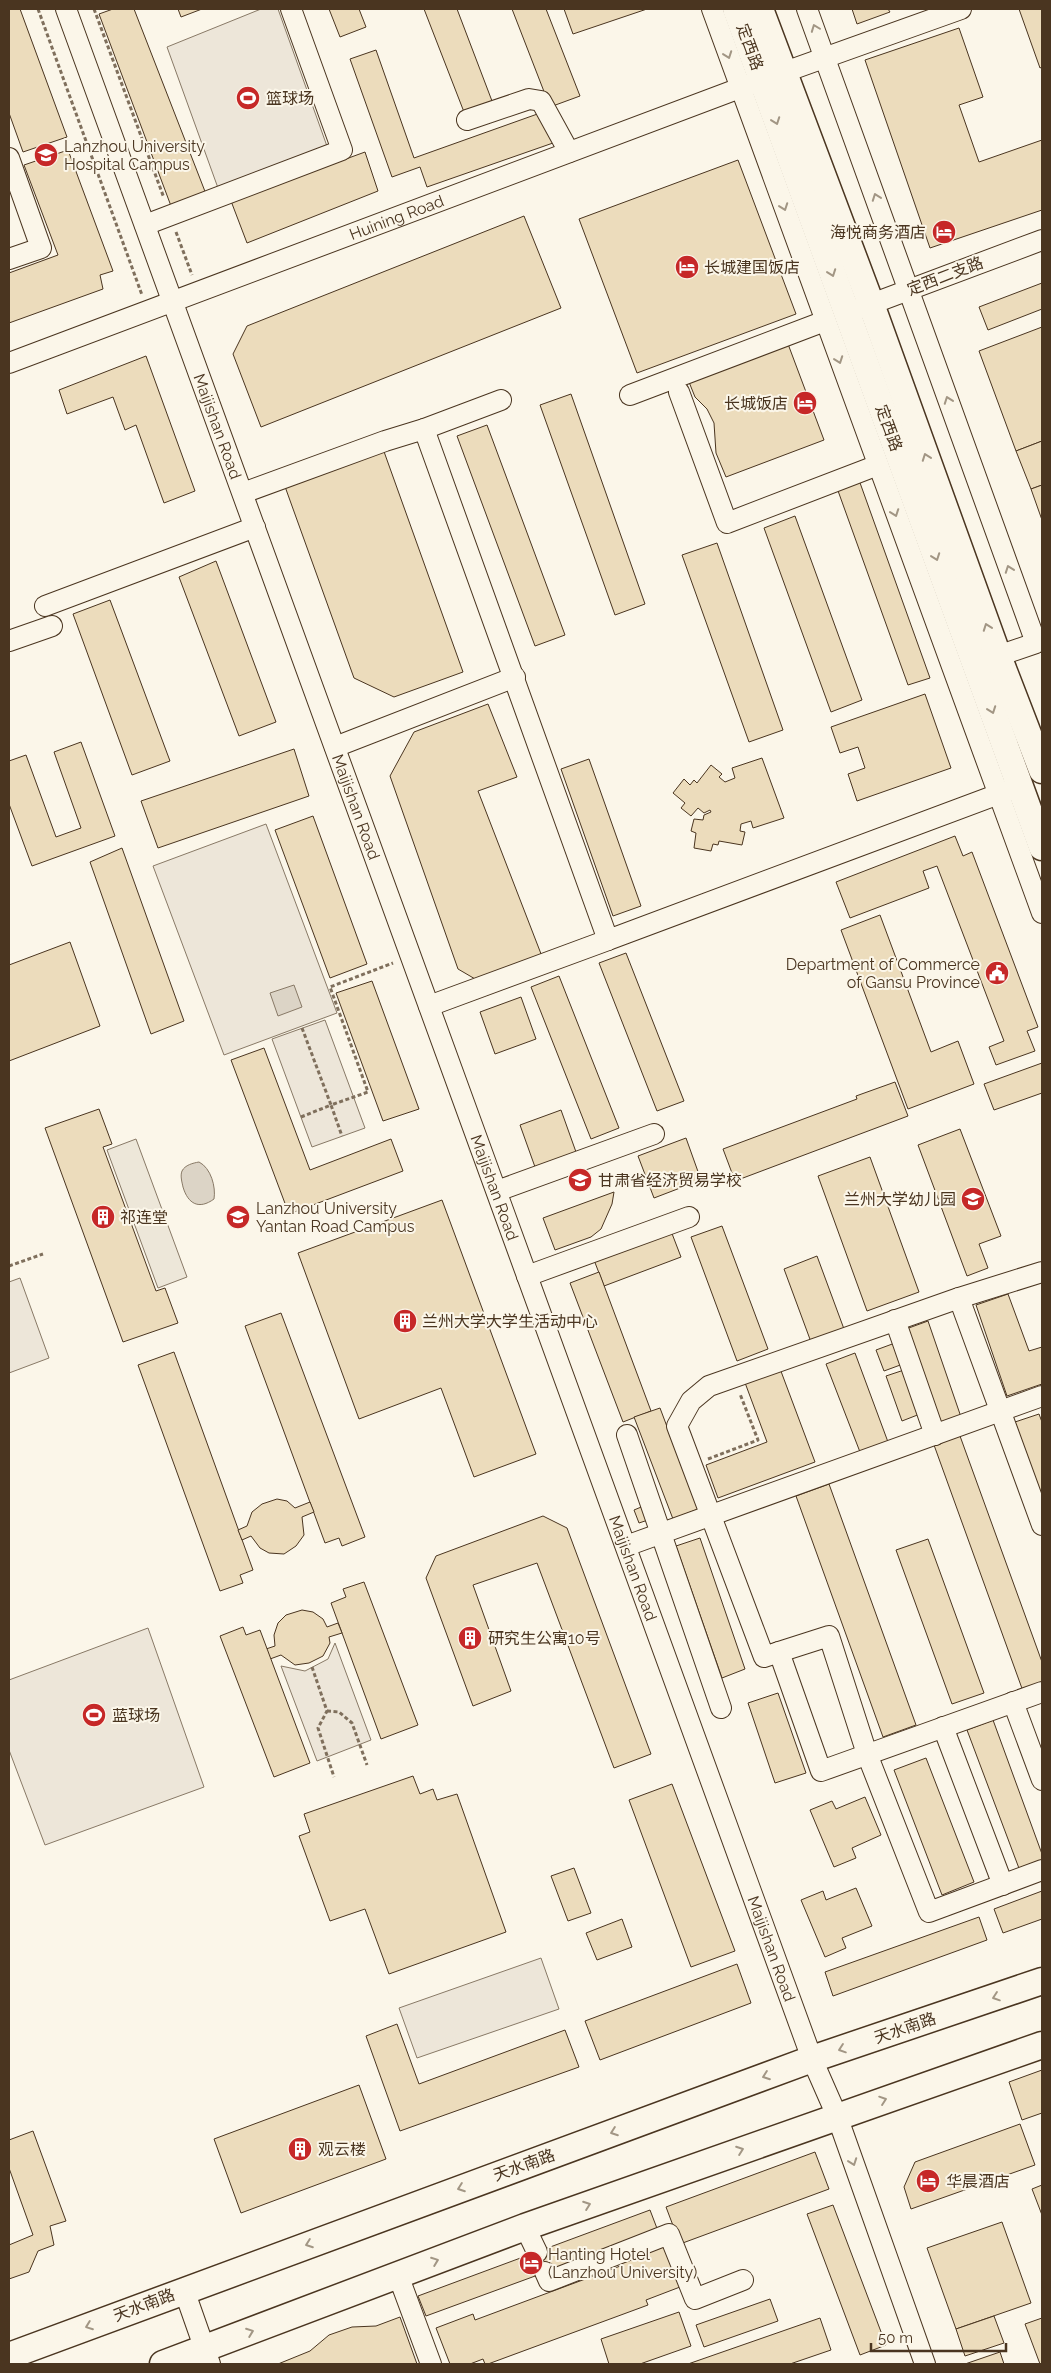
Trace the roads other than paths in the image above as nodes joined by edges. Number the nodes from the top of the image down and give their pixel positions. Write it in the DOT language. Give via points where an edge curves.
graph roads {
  1 [pos="66,9"];
  2 [pos="291,9"];
  3 [pos="712,9"];
  4 [pos="736,9"];
  5 [pos="760,9"];
  6 [pos="807,9"];
  7 [pos="961,9"];
  8 [pos="826,57"];
  9 [pos="761,80"];
  10 [pos="467,120"];
  11 [pos="569,152"];
  12 [pos="9,158"];
  13 [pos="145,225"];
  14 [pos="1042,240"];
  15 [pos="9,259"];
  16 [pos="909,290"];
  17 [pos="173,302"];
  18 [pos="871,304"];
  19 [pos="836,317"];
  20 [pos="9,363"];
  21 [pos="679,392"];
  22 [pos="630,395"];
  23 [pos="501,400"];
  24 [pos="424,428"];
  25 [pos="878,465"];
  26 [pos="243,493"];
  27 [pos="255,527"];
  28 [pos="45,606"];
  29 [pos="1034,614"];
  30 [pos="52,626"];
  31 [pos="9,642"];
  32 [pos="998,656"];
  33 [pos="515,677"];
  34 [pos="335,746"];
  35 [pos="1042,770"];
  36 [pos="1009,790"];
  37 [pos="1042,847"];
  38 [pos="1042,913"];
  39 [pos="608,940"];
  40 [pos="429,1006"];
  41 [pos="654,1134"];
  42 [pos="496,1192"];
  43 [pos="689,1217"];
  44 [pos="1042,1272"];
  45 [pos="528,1276"];
  46 [pos="959,1298"];
  47 [pos="895,1320"];
  48 [pos="1042,1396"];
  49 [pos="1000,1411"];
  50 [pos="627,1435"];
  51 [pos="935,1435"];
  52 [pos="710,1516"];
  53 [pos="1042,1525"];
  54 [pos="662,1533"];
  55 [pos="626,1546"];
  56 [pos="779,1652"];
  57 [pos="1042,1692"];
  58 [pos="1013,1702"];
  59 [pos="722,1708"];
  60 [pos="943,1727"];
  61 [pos="867,1754"];
  62 [pos="1042,1780"];
  63 [pos="1042,1870"];
  64 [pos="1003,1885"];
  65 [pos="1042,1982"];
  66 [pos="1042,2045"];
  67 [pos="812,2060"];
  68 [pos="836,2116"];
  69 [pos="526,2226"];
  70 [pos="537,2252"];
  71 [pos="545,2272"];
  72 [pos="398,2276"];
  73 [pos="743,2280"];
  74 [pos="184,2290"];
  75 [pos="9,2356"];
  76 [pos="207,2357"];
  77 [pos="163,2364"];
  78 [pos="431,2364"];
  79 [pos="925,2364"];
  1 -- 13 [label="street, Maijishan Road"];
  2 -- 13 [label="street" via="342,150"];
  3 -- 9 [label="street, one-way"];
  4 -- 9 [label="main road, 定西路"];
  5 -- 9 [label="main road, 定西路"];
  8 -- 6 [label="street, one-way"];
  7 -- 8 [label="street, Huining Road"];
  8 -- 9 [label="street, Huining Road"];
  16 -- 8 [label="street, one-way"];
  9 -- 11 [label="street, Huining Road"];
  9 -- 18 [label="main road, 定西路"];
  9 -- 19 [label="main road, 定西路, one-way"];
  10 -- 11 [label="street" via="529,99 541,101"];
  11 -- 17 [label="street, Huining Road"];
  12 -- 15 [label="street" via="41,248"];
  13 -- 17 [label="street, Maijishan Road"];
  14 -- 16 [label="street, 定西二支路"];
  16 -- 18 [label="street, 定西二支路"];
  29 -- 16 [label="street, one-way"];
  17 -- 20 [label="street, Huining Road"];
  17 -- 26 [label="street, Maijishan Road"];
  18 -- 19 [label="street, 定西二支路"];
  32 -- 18 [label="main road, 定西路, one-way"];
  19 -- 22 [label="street, 定西二支路"];
  19 -- 25 [label="street, one-way"];
  19 -- 36 [label="main road, 定西路, one-way"];
  21 -- 25 [label="street" via="728,523"];
  23 -- 24 [label="street"];
  24 -- 26 [label="street"];
  24 -- 33 [label="street"];
  25 -- 36 [label="street, one-way"];
  26 -- 27 [label="street, Maijishan Road"];
  27 -- 28 [label="street"];
  27 -- 34 [label="street, Maijishan Road"];
  29 -- 32 [label="street" via="1036,643"];
  30 -- 31 [label="street"];
  32 -- 35 [label="main road, 定西路"];
  33 -- 34 [label="street"];
  33 -- 39 [label="street"];
  34 -- 40 [label="street, Maijishan Road"];
  36 -- 37 [label="main road, 定西路"];
  36 -- 38 [label="street"];
  36 -- 39 [label="street"];
  39 -- 40 [label="street"];
  40 -- 42 [label="street, Maijishan Road"];
  41 -- 42 [label="street"];
  42 -- 45 [label="street, Maijishan Road"];
  43 -- 45 [label="street"];
  44 -- 46 [label="street"];
  45 -- 55 [label="street, Maijishan Road"];
  46 -- 47 [label="street"];
  46 -- 49 [label="street"];
  47 -- 51 [label="street"];
  47 -- 52 [label="street" via="709,1386 690,1402 678,1426"];
  48 -- 49 [label="street"];
  49 -- 51 [label="street"];
  49 -- 53 [label="street"];
  50 -- 54 [label="street"];
  51 -- 52 [label="street"];
  52 -- 54 [label="street"];
  52 -- 56 [label="street" via="764,1658"];
  54 -- 55 [label="street"];
  54 -- 59 [label="street"];
  55 -- 67 [label="street, Maijishan Road"];
  56 -- 61 [label="street" via="821,1771"];
  56 -- 61 [label="street" via="829,1636"];
  57 -- 58 [label="street"];
  58 -- 60 [label="street"];
  58 -- 62 [label="street"];
  60 -- 61 [label="street"];
  60 -- 64 [label="street"];
  61 -- 64 [label="street" via="929,1912"];
  63 -- 64 [label="street"];
  65 -- 67 [label="main road, 天水南路, one-way"];
  68 -- 66 [label="main road, one-way"];
  67 -- 68 [label="street, Maijishan Road"];
  67 -- 74 [label="main road, 天水南路, one-way"];
  69 -- 68 [label="main road, one-way"];
  68 -- 79 [label="street, Maijishan Road, one-way"];
  69 -- 70 [label="street"];
  72 -- 69 [label="main road, one-way"];
  71 -- 73 [label="street" via="549,2281 669,2234 695,2299"];
  76 -- 72 [label="main road, one-way"];
  72 -- 78 [label="street"];
  74 -- 75 [label="main road, 天水南路, one-way"];
  74 -- 76 [label="street"];
  76 -- 77 [label="main road"];
}
